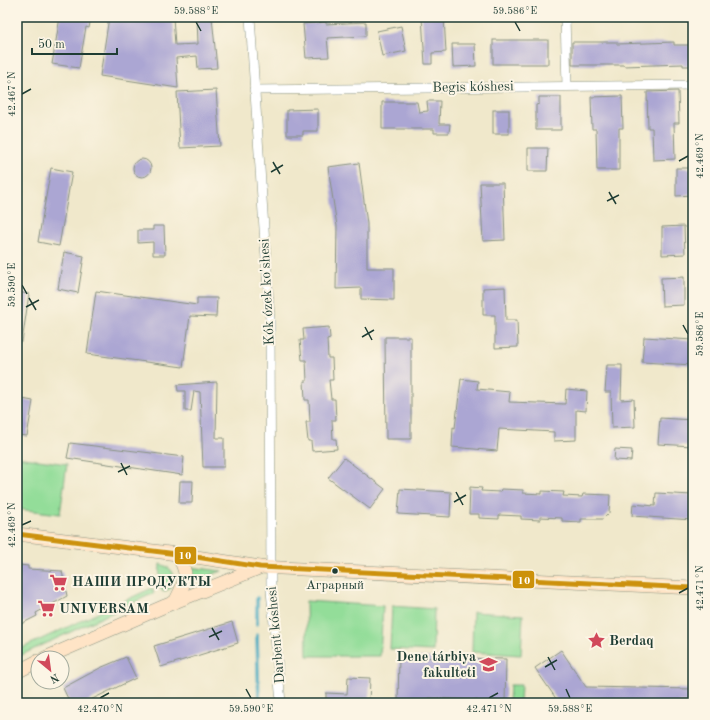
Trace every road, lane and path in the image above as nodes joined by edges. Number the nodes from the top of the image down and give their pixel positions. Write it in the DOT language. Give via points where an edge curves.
graph roads {
  1 [pos="250,17"];
  2 [pos="565,17"];
  3 [pos="693,85"];
  4 [pos="566,86"];
  5 [pos="254,90"];
  6 [pos="17,534"];
  7 [pos="177,554"];
  8 [pos="265,567"];
  9 [pos="693,588"];
  10 [pos="175,602"];
  11 [pos="64,650"];
  12 [pos="30,665"];
  13 [pos="17,672"];
  14 [pos="281,703"];
  1 -- 5 [label="street, Kók ózek ko'shesi"];
  2 -- 4 [label="street"];
  3 -- 4 [label="street, Begis kóshesi"];
  4 -- 5 [label="street, Begis kóshesi"];
  5 -- 8 [label="street, Kók ózek ko'shesi" via="270,319"];
  6 -- 7 [label="main road"];
  7 -- 8 [label="main road"];
  7 -- 10 [label="main road" via="186,575 185,583"];
  8 -- 9 [label="main road"];
  8 -- 10 [label="main road"];
  8 -- 14 [label="street, Darbent kóshesi" via="271,590"];
  10 -- 11 [label="main road"];
  12 -- 13 [label="main road"];
}
